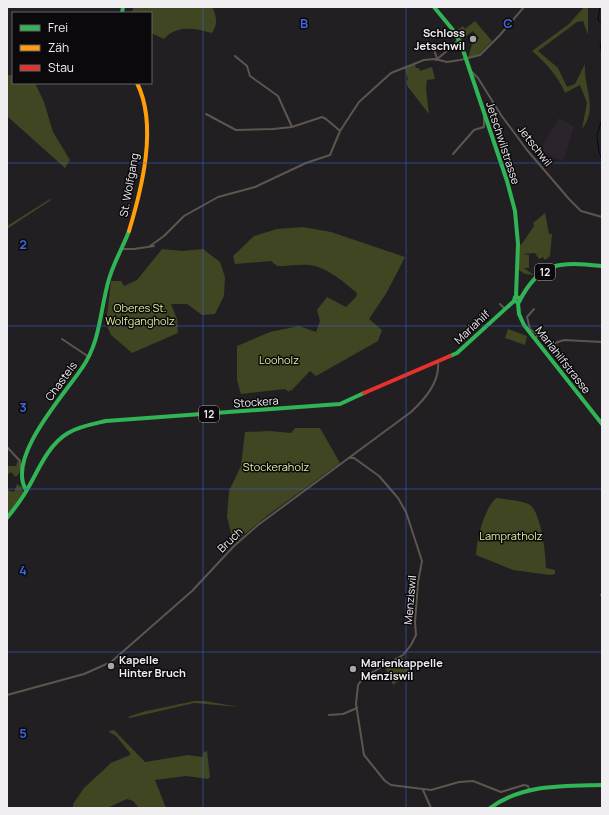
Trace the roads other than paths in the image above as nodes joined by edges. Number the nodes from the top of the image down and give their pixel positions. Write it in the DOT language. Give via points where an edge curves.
graph roads {
  1 [pos="434,7"];
  2 [pos="524,7"];
  3 [pos="458,39"];
  4 [pos="420,46"];
  5 [pos="235,56"];
  6 [pos="436,59"];
  7 [pos="466,59"];
  8 [pos="460,60"];
  9 [pos="468,65"];
  10 [pos="470,71"];
  11 [pos="250,76"];
  12 [pos="250,79"];
  13 [pos="137,84"];
  14 [pos="484,113"];
  15 [pos="206,114"];
  16 [pos="292,127"];
  17 [pos="340,131"];
  18 [pos="453,154"];
  19 [pos="602,217"];
  20 [pos="150,246"];
  21 [pos="154,246"];
  22 [pos="122,249"];
  23 [pos="602,266"];
  24 [pos="107,288"];
  25 [pos="517,299"];
  26 [pos="500,304"];
  27 [pos="505,309"];
  28 [pos="534,309"];
  29 [pos="536,337"];
  30 [pos="62,339"];
  31 [pos="602,342"];
  32 [pos="89,357"];
  33 [pos="438,362"];
  34 [pos="602,424"];
  35 [pos="7,447"];
  36 [pos="354,454"];
  37 [pos="348,458"];
  38 [pos="354,458"];
  39 [pos="23,481"];
  40 [pos="29,485"];
  41 [pos="26,490"];
  42 [pos="7,518"];
  43 [pos="7,695"];
  44 [pos="357,708"];
  45 [pos="329,716"];
  46 [pos="602,785"];
  47 [pos="423,790"];
  48 [pos="529,790"];
  49 [pos="431,808"];
  50 [pos="490,808"];
  1 -- 3 [label="main road, Jetschwilstrasse"];
  2 -- 7 [label="street" via="483,52"];
  3 -- 6 [label="street"];
  3 -- 7 [label="main road, Jetschwilstrasse"];
  4 -- 6 [label="street" via="428,43 432,45"];
  5 -- 11 [label="street" via="246,66"];
  6 -- 8 [label="street" via="443,62"];
  6 -- 17 [label="street" via="419,62 391,73 363,97"];
  7 -- 8 [label="street"];
  7 -- 9 [label="main road, Jetschwilstrasse"];
  8 -- 9 [label="street"];
  9 -- 10 [label="main road, Jetschwilstrasse"];
  10 -- 14 [label="main road, Jetschwilstrasse"];
  10 -- 19 [label="street, Jetschwil" via="478,78 531,155 568,199 582,211"];
  11 -- 12 [label="street"];
  11 -- 16 [label="street" via="278,96"];
  13 -- 22 [label="main road, St. Wolfgang" via="144,100 146,118 142,171 132,221"];
  14 -- 18 [label="street" via="484,127 474,130"];
  14 -- 25 [label="main road, Jetschwilstrasse" via="515,211 518,244"];
  15 -- 16 [label="street" via="236,130"];
  16 -- 17 [label="street" via="322,118"];
  17 -- 20 [label="street" via="330,155 306,163 255,187 218,197 184,216"];
  20 -- 21 [label="street"];
  20 -- 22 [label="street"];
  22 -- 24 [label="main road, St. Wolfgang"];
  23 -- 25 [label="main road, Mariahilf / 12" via="568,263 558,265 535,280"];
  24 -- 32 [label="main road, Chastels" via="97,336"];
  25 -- 27 [label="main road, Mariahilf / 12"];
  25 -- 29 [label="main road, Mariahilfstrasse" via="522,322"];
  26 -- 27 [label="street"];
  27 -- 33 [label="main road, Mariahilf / 12" via="462,350"];
  28 -- 29 [label="street" via="527,320"];
  29 -- 31 [label="street" via="552,344 564,340"];
  29 -- 34 [label="main road, Mariahilfstrasse"];
  30 -- 32 [label="street"];
  32 -- 39 [label="main road, Chastels" via="33,435 25,456"];
  33 -- 36 [label="street, Bruch" via="437,378 419,405"];
  33 -- 40 [label="main road, Stockera / 12" via="338,404 91,424 72,431 54,445"];
  35 -- 39 [label="street" via="20,461"];
  36 -- 37 [label="street, Bruch"];
  36 -- 38 [label="street"];
  37 -- 38 [label="street"];
  37 -- 43 [label="street, Bruch" via="258,525 234,546 192,591 112,661 84,674"];
  38 -- 44 [label="street, Menziswil" via="379,476 398,498 406,512 422,562 418,582 416,635 403,655 361,679 356,692"];
  39 -- 40 [label="main road"];
  39 -- 41 [label="main road"];
  40 -- 41 [label="main road, Stockera / 12"];
  41 -- 42 [label="main road, 12"];
  44 -- 45 [label="street"];
  44 -- 47 [label="street, Menziswil" via="363,752 367,759 388,784"];
  46 -- 48 [label="main road"];
  47 -- 48 [label="street, Menziswil" via="469,781 479,782 502,792 524,785 528,786"];
  47 -- 49 [label="street"];
  48 -- 50 [label="main road" via="508,795"];
}
